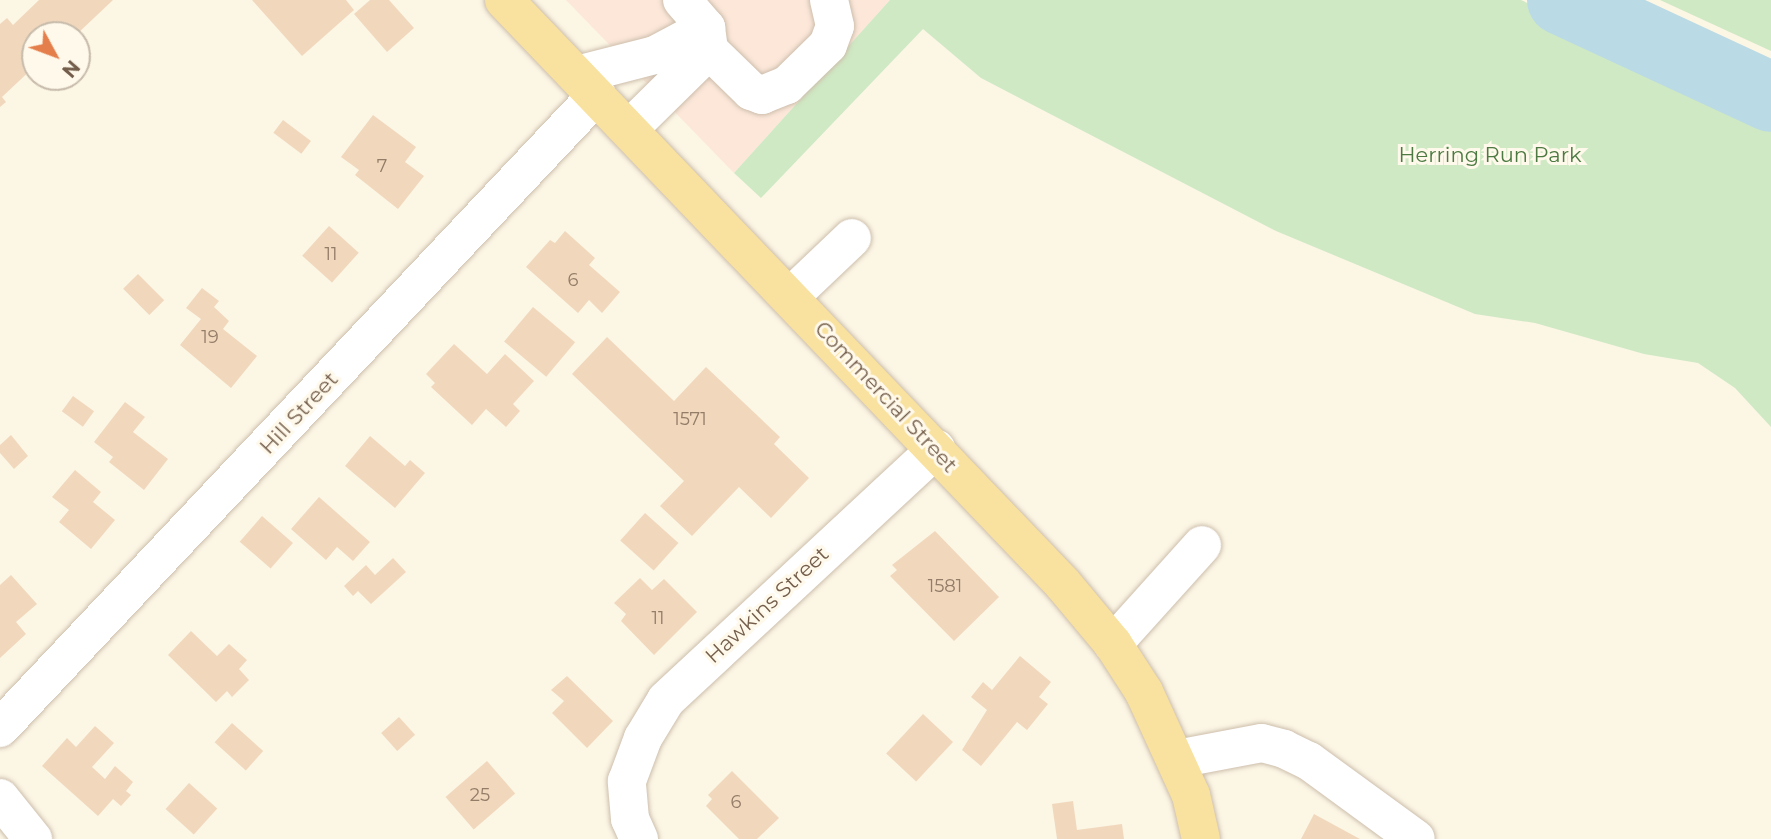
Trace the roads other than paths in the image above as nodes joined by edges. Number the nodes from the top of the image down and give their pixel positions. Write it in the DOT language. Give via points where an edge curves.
graph roads {
  1 [pos="504,0"];
  2 [pos="829,0"];
  3 [pos="699,26"];
  4 [pos="587,85"];
  5 [pos="629,129"];
  6 [pos="852,238"];
  7 [pos="791,296"];
  8 [pos="936,449"];
  9 [pos="1202,545"];
  10 [pos="1113,644"];
  11 [pos="0,728"];
  12 [pos="1177,760"];
  13 [pos="0,798"];
  14 [pos="33,839"];
  15 [pos="639,839"];
  16 [pos="1201,839"];
  17 [pos="1416,839"];
  1 -- 4 [label="main road, Commercial Street"];
  2 -- 3 [label="street" via="835,26 828,45 774,92 762,95 751,91"];
  3 -- 4 [label="street" via="655,55"];
  3 -- 5 [label="street"];
  4 -- 5 [label="main road, Commercial Street"];
  4 -- 11 [label="street, Hill Street"];
  5 -- 7 [label="main road, Commercial Street"];
  6 -- 7 [label="street"];
  7 -- 8 [label="main road, Commercial Street"];
  8 -- 10 [label="main road, Commercial Street"];
  8 -- 15 [label="street, Hawkins Street" via="666,700 643,738 627,781 630,819"];
  9 -- 10 [label="street"];
  10 -- 12 [label="main road, Commercial Street" via="1144,692"];
  12 -- 16 [label="main road, Commercial Street"];
  12 -- 17 [label="street" via="1262,743 1284,749 1309,761"];
  13 -- 14 [label="street"];
}
